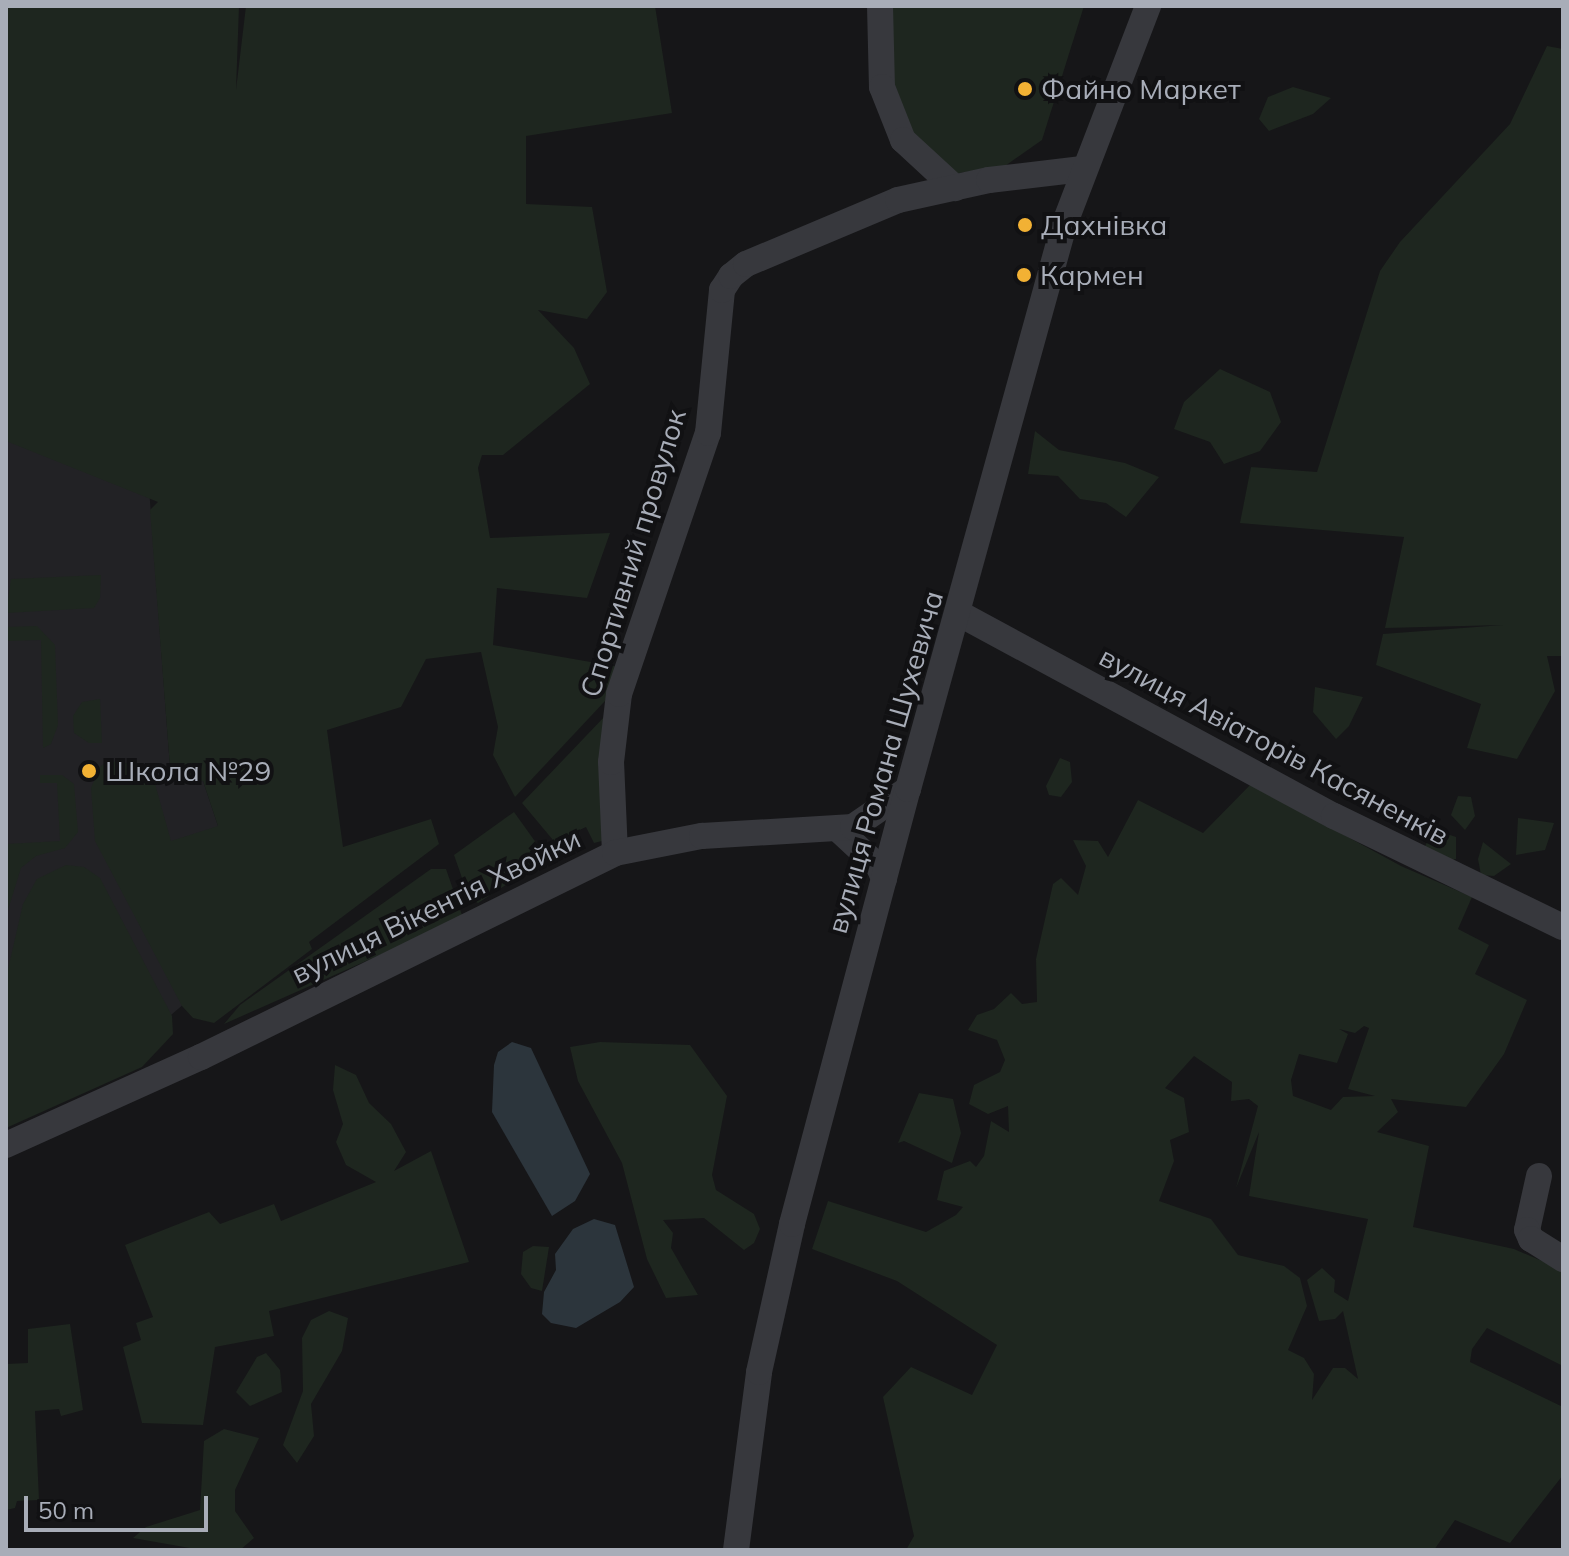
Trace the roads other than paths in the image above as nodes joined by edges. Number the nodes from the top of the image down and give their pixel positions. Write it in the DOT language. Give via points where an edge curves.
graph roads {
  1 [pos="880,6"];
  2 [pos="1148,6"];
  3 [pos="1082,169"];
  4 [pos="955,188"];
  5 [pos="960,614"];
  6 [pos="908,789"];
  7 [pos="839,830"];
  8 [pos="615,853"];
  9 [pos="884,879"];
  10 [pos="1563,927"];
  11 [pos="6,1145"];
  12 [pos="1539,1176"];
  13 [pos="1563,1259"];
  14 [pos="736,1550"];
  1 -- 4 [label="street" via="882,87 903,140"];
  2 -- 3 [label="street, вулиця Романа Шухевича"];
  3 -- 4 [label="street, Спортивний провулок"];
  3 -- 5 [label="street, вулиця Романа Шухевича"];
  4 -- 8 [label="street, Спортивний провулок" via="898,200 746,264 722,290 708,433 619,694 611,762"];
  5 -- 6 [label="street, вулиця Романа Шухевича"];
  5 -- 10 [label="street, вулиця Авіаторів Касяненків" via="1334,816"];
  6 -- 7 [label="street, вулиця Вікентія Хвойки" via="867,820"];
  6 -- 9 [label="street, вулиця Романа Шухевича"];
  7 -- 8 [label="street, вулиця Вікентія Хвойки" via="702,836"];
  7 -- 9 [label="street" via="879,867"];
  8 -- 11 [label="street, вулиця Вікентія Хвойки" via="201,1057"];
  9 -- 14 [label="street, вулиця Романа Шухевича" via="762,1357"];
  12 -- 13 [label="street" via="1527,1230 1531,1239"];
}
